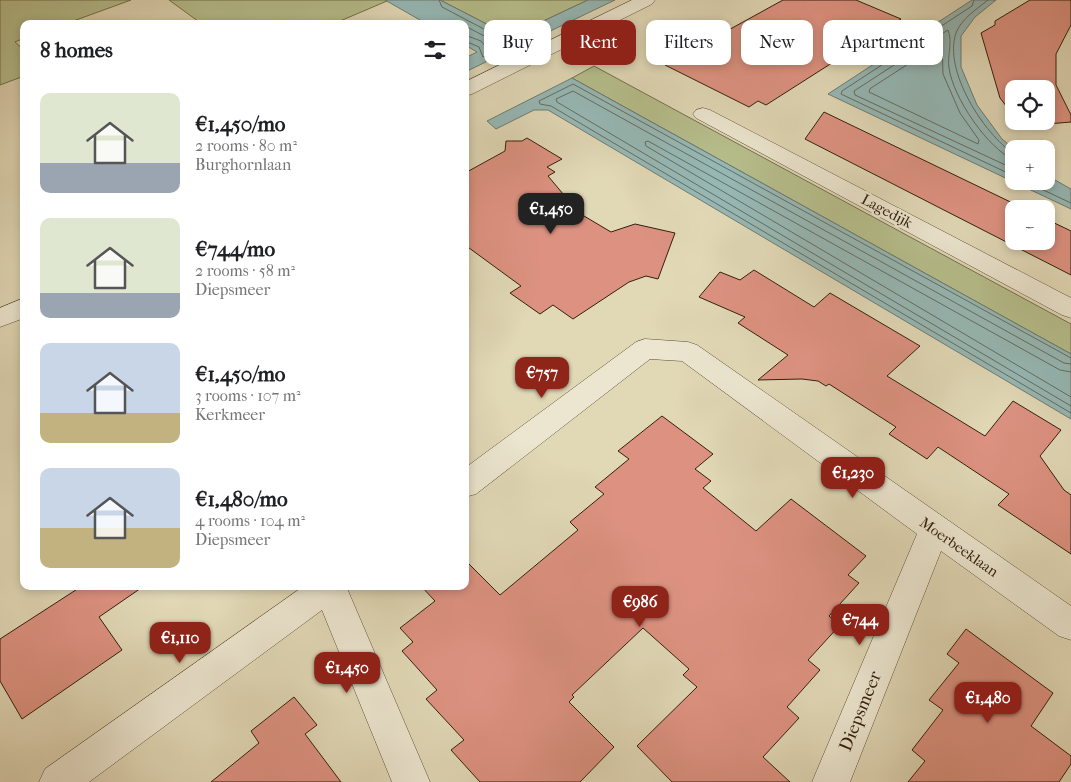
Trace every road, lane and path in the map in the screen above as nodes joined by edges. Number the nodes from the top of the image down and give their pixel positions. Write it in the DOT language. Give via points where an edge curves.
graph roads {
  1 [pos="646,0"];
  2 [pos="469,88"];
  3 [pos="703,114"];
  4 [pos="20,308"];
  5 [pos="1071,309"];
  6 [pos="0,318"];
  7 [pos="469,482"];
  8 [pos="934,529"];
  9 [pos="326,590"];
  10 [pos="331,590"];
  11 [pos="1071,625"];
  12 [pos="58,782"];
  13 [pos="411,782"];
  14 [pos="831,782"];
  1 -- 2 [label="street"];
  3 -- 5 [label="street, Lagedijk"];
  4 -- 6 [label="street"];
  7 -- 8 [label="street, Moerbeeklaan" via="645,349 688,352"];
  8 -- 11 [label="street, Moerbeeklaan"];
  8 -- 14 [label="street, Diepsmeer"];
  9 -- 12 [label="street"];
  10 -- 13 [label="street"];
}
